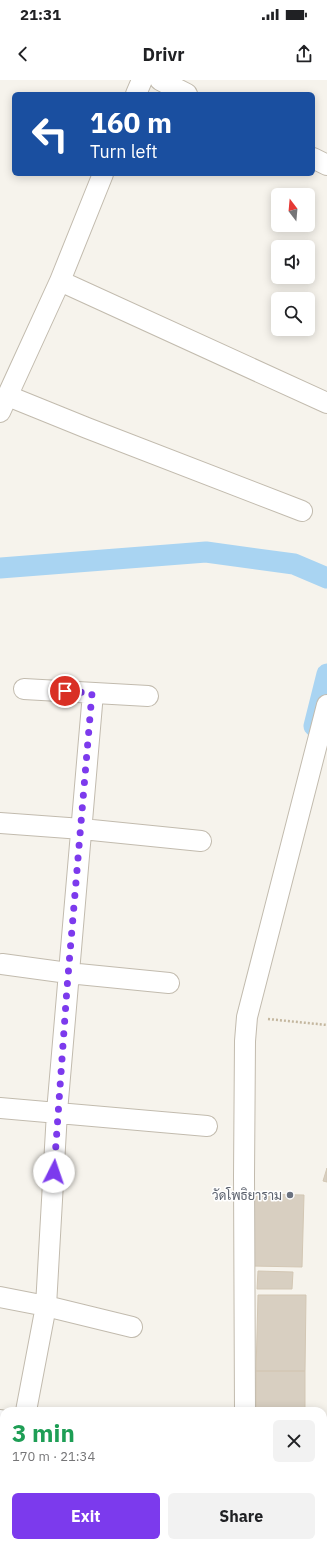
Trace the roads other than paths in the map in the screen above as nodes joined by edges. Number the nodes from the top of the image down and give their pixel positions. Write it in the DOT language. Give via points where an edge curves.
graph roads {
  1 [pos="142,80"];
  2 [pos="160,80"];
  3 [pos="137,92"];
  4 [pos="184,92"];
  5 [pos="315,159"];
  6 [pos="327,165"];
  7 [pos="103,176"];
  8 [pos="60,281"];
  9 [pos="3,401"];
  10 [pos="327,403"];
  11 [pos="302,511"];
  12 [pos="24,688"];
  13 [pos="92,693"];
  14 [pos="148,696"];
  15 [pos="327,705"];
  16 [pos="0,823"];
  17 [pos="82,829"];
  18 [pos="201,841"];
  19 [pos="2,964"];
  20 [pos="68,973"];
  21 [pos="169,983"];
  22 [pos="0,1108"];
  23 [pos="57,1112"];
  24 [pos="207,1126"];
  25 [pos="0,1298"];
  26 [pos="46,1306"];
  27 [pos="132,1327"];
  28 [pos="27,1407"];
  29 [pos="245,1407"];
  1 -- 3 [label="street"];
  2 -- 4 [label="street"];
  5 -- 6 [label="street"];
  7 -- 8 [label="street"];
  8 -- 9 [label="street"];
  8 -- 10 [label="street"];
  9 -- 11 [label="street" via="148,452"];
  12 -- 13 [label="street"];
  13 -- 14 [label="street"];
  13 -- 17 [label="street"];
  15 -- 29 [label="street" via="247,1017 244,1160"];
  16 -- 17 [label="street"];
  17 -- 18 [label="street"];
  17 -- 20 [label="street"];
  19 -- 20 [label="street"];
  20 -- 21 [label="street"];
  20 -- 23 [label="street"];
  22 -- 23 [label="street"];
  23 -- 24 [label="street"];
  23 -- 26 [label="street"];
  25 -- 26 [label="street"];
  26 -- 27 [label="street"];
  26 -- 28 [label="street"];
}
